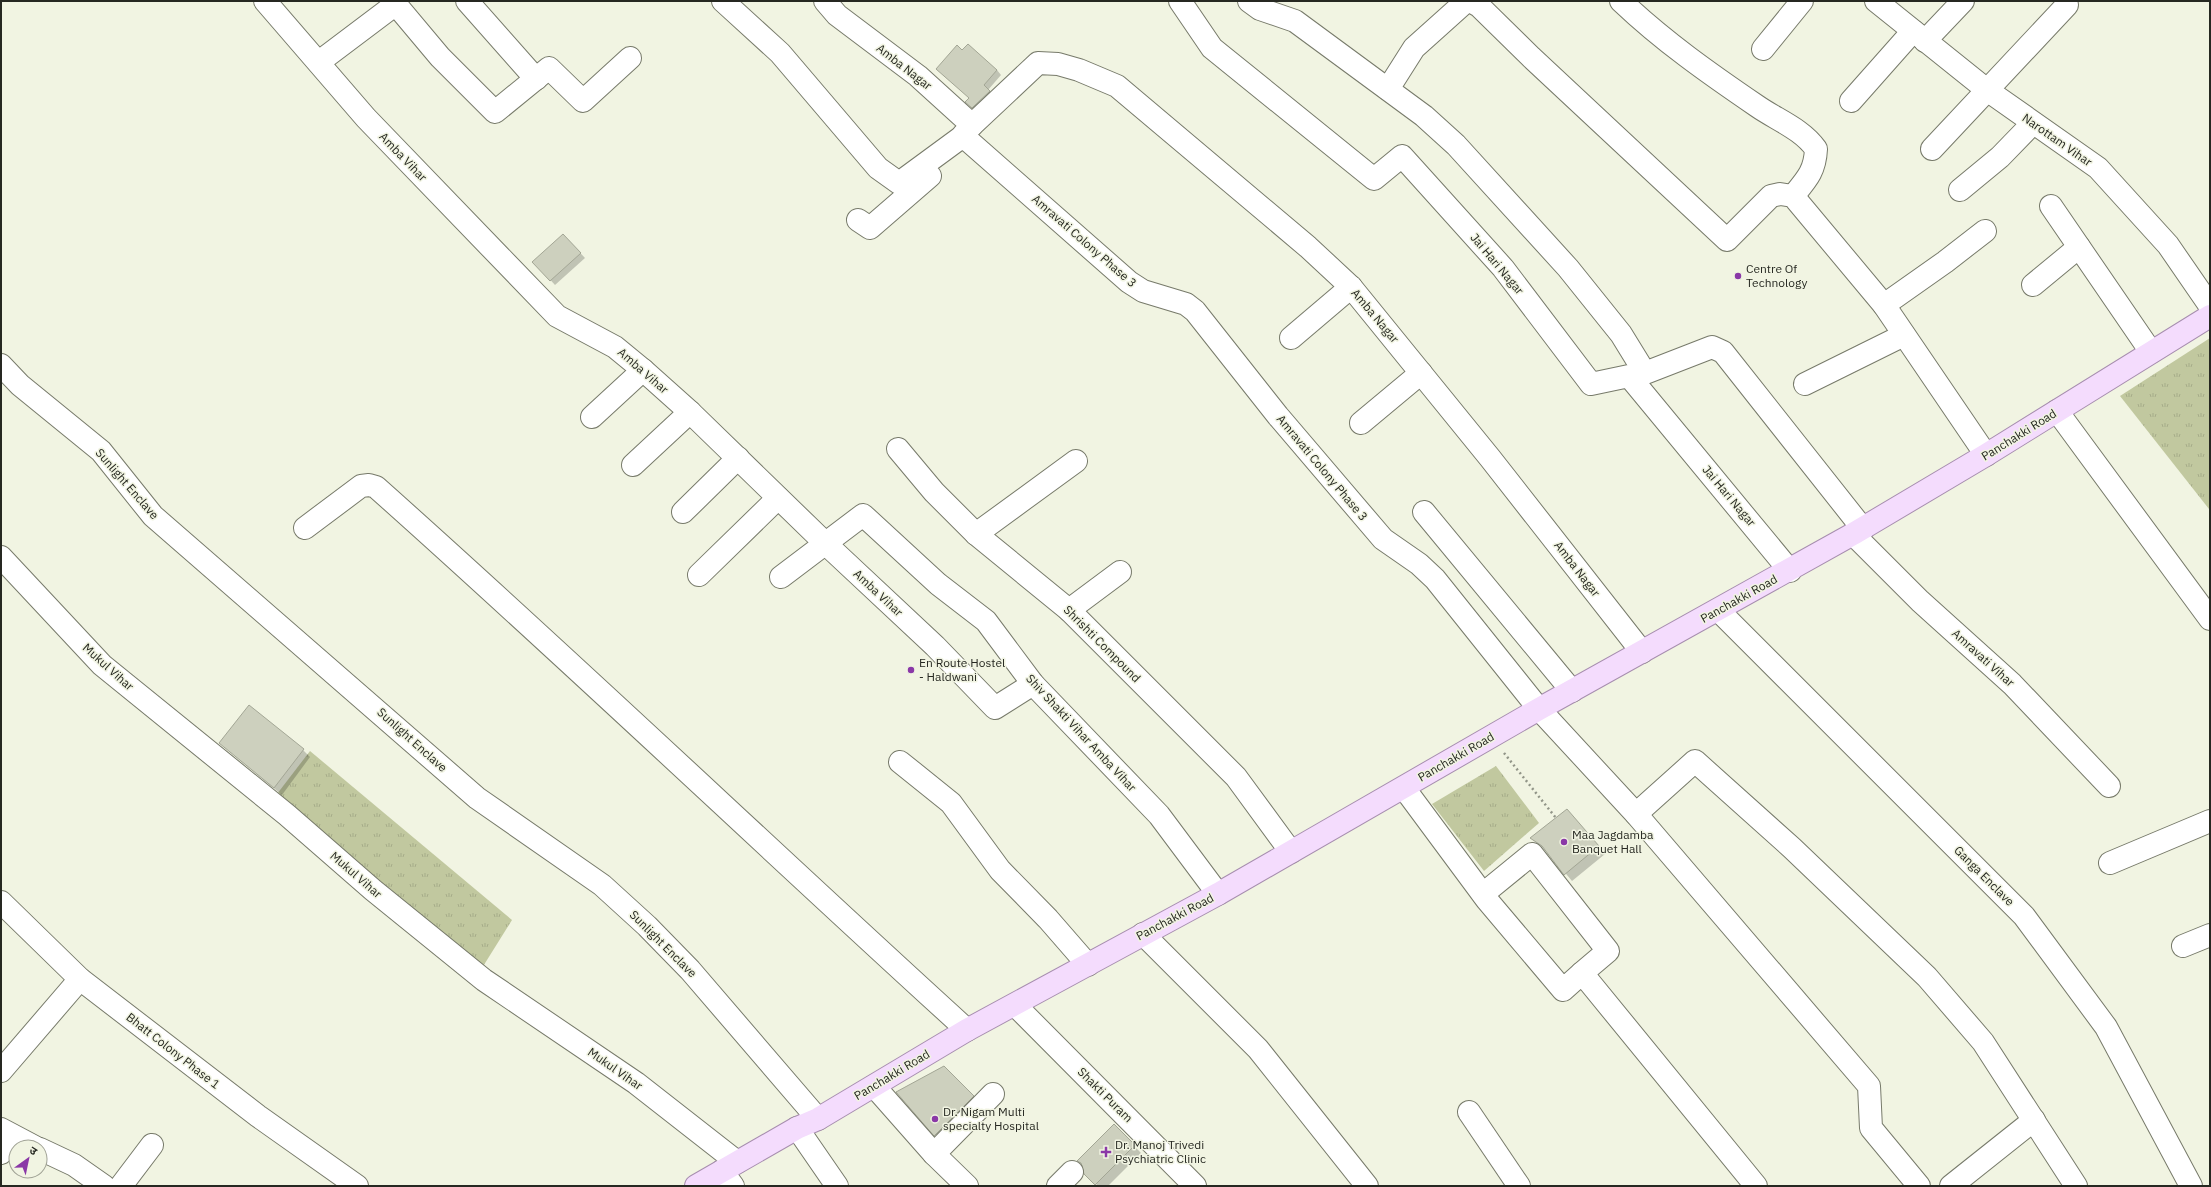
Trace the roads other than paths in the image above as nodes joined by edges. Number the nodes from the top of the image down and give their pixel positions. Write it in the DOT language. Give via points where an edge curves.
graph roads {
  1 [pos="265,1"];
  2 [pos="467,1"];
  3 [pos="723,1"];
  4 [pos="825,1"];
  5 [pos="1180,1"];
  6 [pos="1249,1"];
  7 [pos="1621,1"];
  8 [pos="1802,1"];
  9 [pos="1876,1"];
  10 [pos="1963,1"];
  11 [pos="394,3"];
  12 [pos="2066,5"];
  13 [pos="1919,36"];
  14 [pos="1763,49"];
  15 [pos="630,58"];
  16 [pos="319,62"];
  17 [pos="536,79"];
  18 [pos="1388,89"];
  19 [pos="1987,90"];
  20 [pos="1851,101"];
  21 [pos="2033,123"];
  22 [pos="967,130"];
  23 [pos="1932,149"];
  24 [pos="934,157"];
  25 [pos="1960,190"];
  26 [pos="1793,196"];
  27 [pos="2051,206"];
  28 [pos="858,220"];
  29 [pos="1985,231"];
  30 [pos="2079,246"];
  31 [pos="2033,285"];
  32 [pos="1351,287"];
  33 [pos="1884,305"];
  34 [pos="2210,306"];
  35 [pos="2210,316"];
  36 [pos="1904,335"];
  37 [pos="1291,338"];
  38 [pos="2151,352"];
  39 [pos="1,365"];
  40 [pos="643,370"];
  41 [pos="1421,373"];
  42 [pos="1637,375"];
  43 [pos="1805,384"];
  44 [pos="2057,411"];
  45 [pos="690,412"];
  46 [pos="592,417"];
  47 [pos="1361,423"];
  48 [pos="898,449"];
  49 [pos="1986,455"];
  50 [pos="738,458"];
  51 [pos="1076,461"];
  52 [pos="633,465"];
  53 [pos="778,498"];
  54 [pos="683,512"];
  55 [pos="1424,512"];
  56 [pos="305,528"];
  57 [pos="1858,531"];
  58 [pos="976,534"];
  59 [pos="826,544"];
  60 [pos="1,558"];
  61 [pos="1790,571"];
  62 [pos="1120,572"];
  63 [pos="699,575"];
  64 [pos="781,577"];
  65 [pos="1069,610"];
  66 [pos="1718,610"];
  67 [pos="2210,619"];
  68 [pos="1642,652"];
  69 [pos="1033,684"];
  70 [pos="1572,691"];
  71 [pos="1539,709"];
  72 [pos="900,762"];
  73 [pos="2109,786"];
  74 [pos="1404,788"];
  75 [pos="1636,814"];
  76 [pos="2210,821"];
  77 [pos="1291,852"];
  78 [pos="2110,863"];
  79 [pos="1218,894"];
  80 [pos="1483,894"];
  81 [pos="1,902"];
  82 [pos="1143,934"];
  83 [pos="2210,935"];
  84 [pos="2183,946"];
  85 [pos="1088,965"];
  86 [pos="1582,973"];
  87 [pos="80,979"];
  88 [pos="1015,1005"];
  89 [pos="967,1030"];
  90 [pos="1,1071"];
  91 [pos="874,1086"];
  92 [pos="992,1094"];
  93 [pos="1469,1112"];
  94 [pos="818,1119"];
  95 [pos="2034,1120"];
  96 [pos="797,1128"];
  97 [pos="152,1145"];
  98 [pos="48,1153"];
  99 [pos="934,1154"];
  100 [pos="731,1173"];
  101 [pos="104,1186"];
  102 [pos="121,1186"];
  103 [pos="357,1186"];
  104 [pos="696,1186"];
  105 [pos="837,1186"];
  106 [pos="967,1186"];
  107 [pos="1194,1186"];
  108 [pos="1367,1186"];
  109 [pos="1519,1186"];
  110 [pos="1756,1186"];
  111 [pos="1919,1186"];
  112 [pos="1951,1186"];
  113 [pos="2076,1186"];
  114 [pos="2191,1186"];
  1 -- 16 [label="street, Amba Vihar"];
  2 -- 17 [label="street"];
  3 -- 24 [label="street" via="780,53 878,168 899,183"];
  4 -- 22 [label="street, Amba Nagar" via="837,16 918,76"];
  5 -- 42 [label="street, Jai Hari Nagar" via="1212,48 1374,179 1402,156 1503,268 1591,384"];
  6 -- 18 [label="street" via="1260,9 1295,21"];
  7 -- 26 [label="street" via="1700,66 1771,116 1809,138 1816,149 1815,164 1810,175"];
  8 -- 14 [label="street"];
  9 -- 13 [label="street, Narottam Vihar"];
  10 -- 13 [label="street"];
  11 -- 16 [label="street"];
  11 -- 17 [label="street" via="440,57 495,112"];
  12 -- 19 [label="street"];
  13 -- 19 [label="street, Narottam Vihar"];
  13 -- 20 [label="street"];
  15 -- 17 [label="street" via="582,101 549,68"];
  16 -- 40 [label="street, Amba Vihar" via="371,124 556,316 616,346"];
  18 -- 26 [label="street" via="1414,48 1463,4 1470,1 1479,6 1727,240 1770,196"];
  18 -- 42 [label="street" via="1424,116 1456,145 1568,268 1621,334"];
  19 -- 21 [label="street, Narottam Vihar"];
  19 -- 23 [label="street"];
  21 -- 25 [label="street" via="2000,157"];
  21 -- 34 [label="street, Narottam Vihar" via="2098,168 2168,245"];
  22 -- 24 [label="street"];
  22 -- 32 [label="street, Amba Nagar" via="1038,63 1058,64 1079,70 1117,86 1308,247"];
  22 -- 71 [label="street, Amravati Colony Phase 3" via="1129,282 1143,291 1186,304 1195,311 1278,416 1382,539 1419,564 1434,579"];
  24 -- 28 [label="street" via="938,169 870,228"];
  26 -- 33 [label="street"];
  27 -- 30 [label="street"];
  29 -- 33 [label="street"];
  30 -- 31 [label="street"];
  30 -- 38 [label="street"];
  32 -- 37 [label="street"];
  32 -- 41 [label="street, Amba Nagar"];
  33 -- 36 [label="street"];
  35 -- 38 [label="main road, Panchakki Road"];
  36 -- 43 [label="street"];
  36 -- 49 [label="street"];
  38 -- 44 [label="main road, Panchakki Road"];
  39 -- 94 [label="street, Sunlight Enclave" via="20,385 101,451 154,516 477,798 602,885 647,926 690,970"];
  40 -- 45 [label="street, Amba Vihar"];
  40 -- 46 [label="street"];
  41 -- 47 [label="street"];
  41 -- 68 [label="street, Amba Nagar"];
  42 -- 57 [label="street, Amravati Vihar" via="1712,347 1722,352"];
  42 -- 61 [label="street, Jai Hari Nagar"];
  44 -- 49 [label="main road, Panchakki Road"];
  44 -- 67 [label="street"];
  45 -- 50 [label="street, Amba Vihar"];
  45 -- 52 [label="street"];
  48 -- 58 [label="street, Shrishti Compound" via="934,492"];
  49 -- 57 [label="main road, Panchakki Road"];
  50 -- 53 [label="street, Amba Vihar"];
  50 -- 54 [label="street"];
  51 -- 58 [label="street"];
  53 -- 59 [label="street, Amba Vihar"];
  53 -- 63 [label="street"];
  55 -- 70 [label="street"];
  56 -- 89 [label="street" via="361,486 376,487"];
  57 -- 61 [label="main road, Panchakki Road"];
  57 -- 73 [label="street, Amravati Vihar" via="1920,601 2012,684"];
  58 -- 65 [label="street, Shrishti Compound"];
  59 -- 64 [label="street"];
  59 -- 69 [label="street, Amba Vihar" via="935,646 996,708"];
  59 -- 69 [label="street, Shiv Shakti Vihar Amba Vihar" via="863,515 938,584 986,621"];
  60 -- 100 [label="street, Mukul Vihar" via="102,665 484,980 636,1083"];
  61 -- 66 [label="main road, Panchakki Road"];
  62 -- 65 [label="street"];
  65 -- 77 [label="street, Shrishti Compound" via="1236,777"];
  66 -- 68 [label="main road, Panchakki Road"];
  66 -- 114 [label="street, Ganga Enclave" via="2024,916 2106,1027"];
  68 -- 70 [label="main road, Panchakki Road"];
  69 -- 79 [label="street, Shiv Shakti Vihar Amba Vihar" via="1159,816"];
  70 -- 71 [label="main road, Panchakki Road"];
  71 -- 74 [label="main road, Panchakki Road"];
  71 -- 75 [label="street, Amravati Colony Phase 3"];
  72 -- 85 [label="street" via="951,803 1000,870"];
  74 -- 77 [label="main road, Panchakki Road"];
  74 -- 80 [label="street"];
  75 -- 95 [label="street" via="1695,761 1792,848 1928,978 1983,1042"];
  75 -- 111 [label="street, Amravati Colony Phase 3" via="1869,1086 1871,1128"];
  76 -- 78 [label="street"];
  77 -- 79 [label="main road, Panchakki Road"];
  79 -- 82 [label="main road, Panchakki Road"];
  80 -- 86 [label="street" via="1563,990"];
  80 -- 86 [label="street" via="1532,854 1608,951"];
  81 -- 87 [label="street, Bhatt Colony Phase 1"];
  82 -- 85 [label="main road, Panchakki Road"];
  82 -- 108 [label="street" via="1258,1049"];
  83 -- 84 [label="street"];
  85 -- 88 [label="main road, Panchakki Road"];
  86 -- 110 [label="street"];
  87 -- 90 [label="street"];
  87 -- 103 [label="street, Bhatt Colony Phase 1" via="258,1116"];
  88 -- 89 [label="main road, Panchakki Road"];
  88 -- 107 [label="street, Shakti Puram"];
  89 -- 91 [label="main road, Panchakki Road"];
  91 -- 94 [label="main road, Panchakki Road"];
  91 -- 99 [label="street"];
  92 -- 99 [label="street"];
  93 -- 109 [label="street"];
  94 -- 96 [label="main road, Panchakki Road"];
  95 -- 112 [label="street"];
  95 -- 113 [label="street"];
  96 -- 100 [label="main road, Panchakki Road"];
  96 -- 105 [label="street"];
  97 -- 102 [label="street"];
  98 -- 101 [label="street" via="74,1165"];
  99 -- 106 [label="street"];
  100 -- 104 [label="main road, Panchakki Road"];
}
